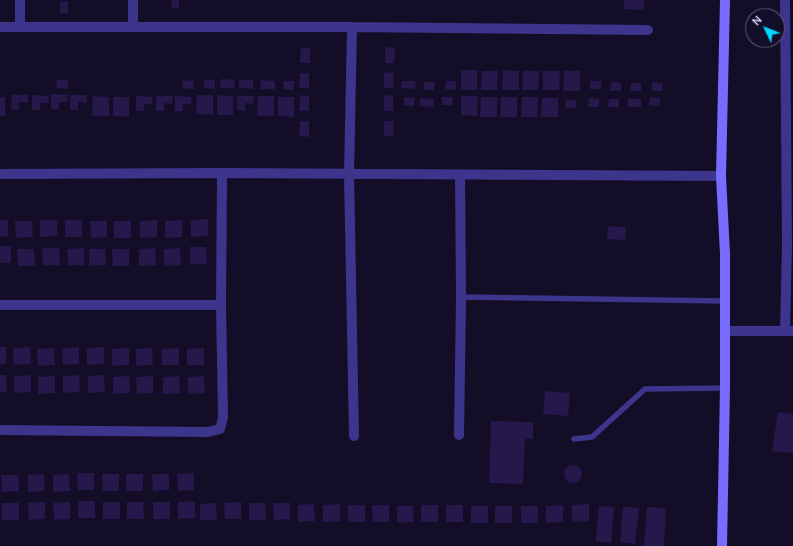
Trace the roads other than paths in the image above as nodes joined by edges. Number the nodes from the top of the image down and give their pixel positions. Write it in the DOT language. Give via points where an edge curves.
graph roads {
  1 [pos="20,0"];
  2 [pos="133,0"];
  3 [pos="725,0"];
  4 [pos="788,1"];
  5 [pos="0,27"];
  6 [pos="20,27"];
  7 [pos="352,27"];
  8 [pos="133,28"];
  9 [pos="648,30"];
  10 [pos="222,173"];
  11 [pos="0,174"];
  12 [pos="349,174"];
  13 [pos="460,175"];
  14 [pos="721,176"];
  15 [pos="790,246"];
  16 [pos="461,297"];
  17 [pos="725,301"];
  18 [pos="0,305"];
  19 [pos="221,305"];
  20 [pos="725,331"];
  21 [pos="789,331"];
  22 [pos="725,388"];
  23 [pos="0,430"];
  24 [pos="354,436"];
  25 [pos="459,436"];
  26 [pos="574,439"];
  27 [pos="722,546"];
  1 -- 6 [label="street"];
  2 -- 8 [label="street"];
  3 -- 14 [label="street"];
  4 -- 15 [label="street"];
  5 -- 6 [label="street"];
  6 -- 8 [label="street"];
  7 -- 8 [label="street"];
  7 -- 9 [label="street"];
  7 -- 12 [label="street"];
  10 -- 11 [label="street"];
  10 -- 12 [label="street"];
  10 -- 19 [label="street"];
  12 -- 13 [label="street"];
  12 -- 24 [label="street"];
  13 -- 14 [label="street"];
  13 -- 16 [label="street"];
  14 -- 17 [label="street"];
  15 -- 21 [label="street"];
  16 -- 17 [label="lane"];
  16 -- 25 [label="street"];
  17 -- 20 [label="street"];
  18 -- 19 [label="street"];
  19 -- 23 [label="street" via="223,418 220,429 208,432"];
  20 -- 21 [label="street"];
  20 -- 22 [label="street"];
  22 -- 26 [label="lane" via="646,389 592,437"];
  22 -- 27 [label="street"];
}
